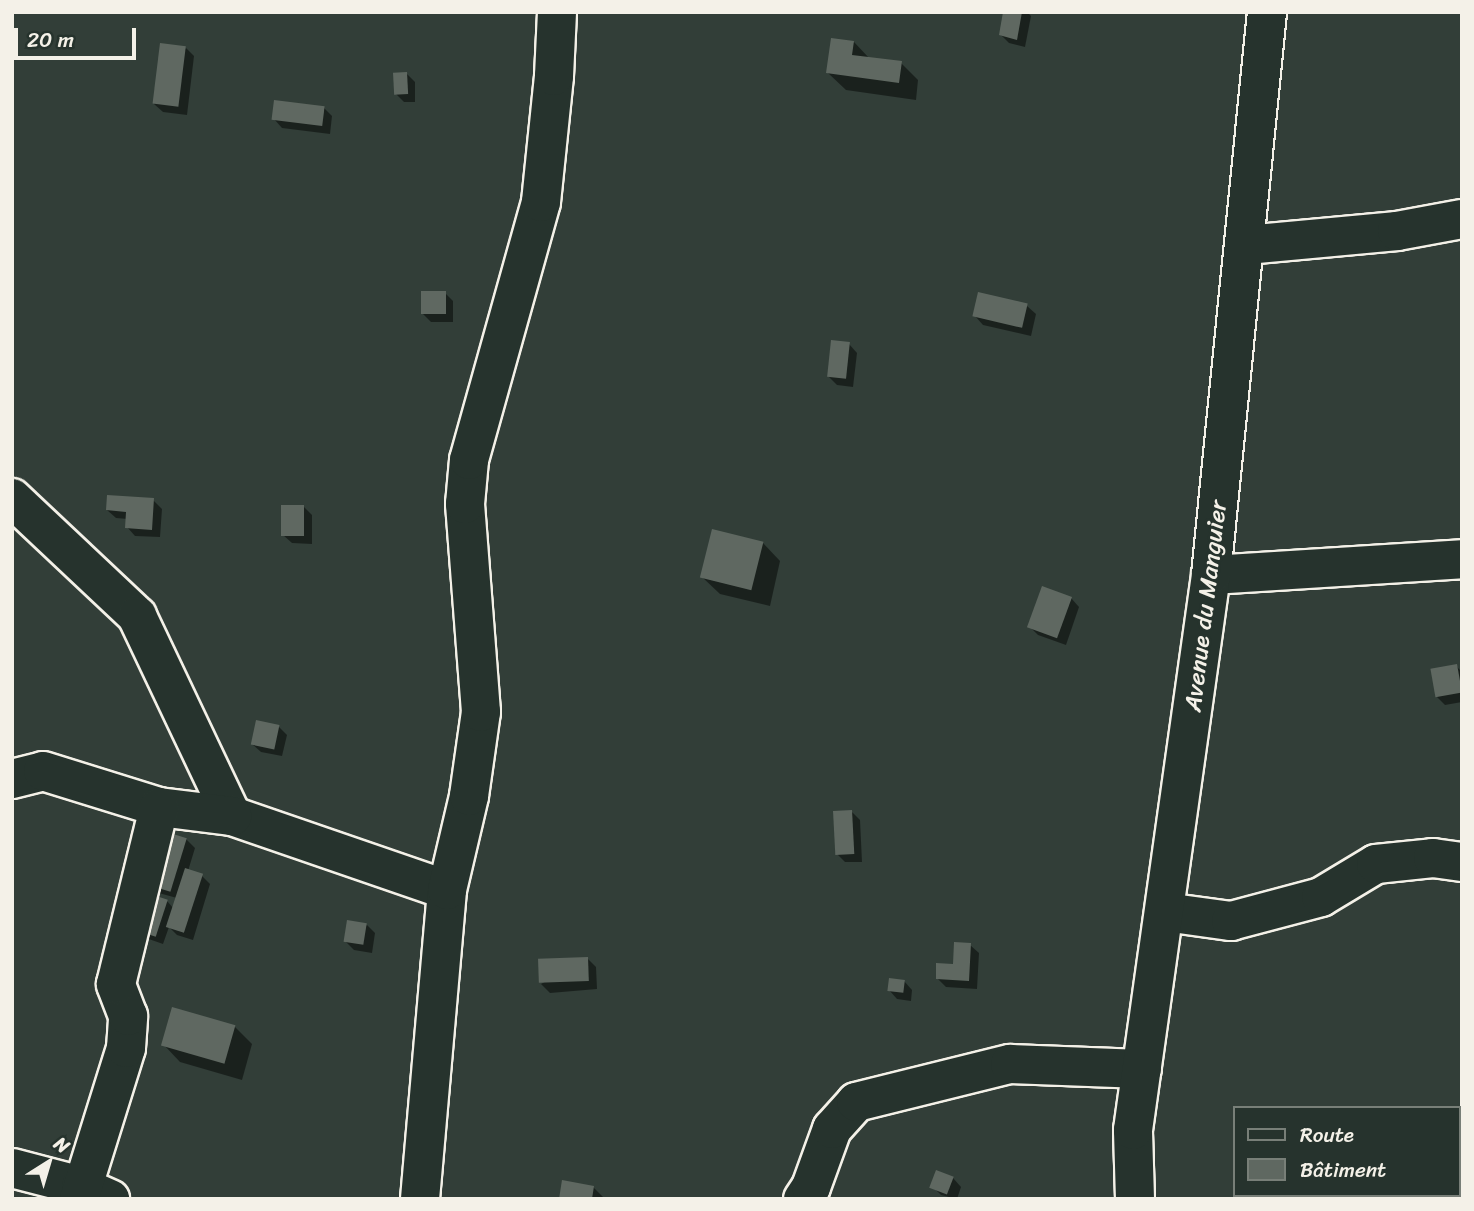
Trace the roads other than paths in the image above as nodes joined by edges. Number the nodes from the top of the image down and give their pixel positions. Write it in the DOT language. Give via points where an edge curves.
graph roads {
  1 [pos="557,12"];
  2 [pos="1267,12"];
  3 [pos="1462,219"];
  4 [pos="1246,245"];
  5 [pos="12,498"];
  6 [pos="1462,559"];
  7 [pos="1212,575"];
  8 [pos="12,779"];
  9 [pos="159,807"];
  10 [pos="232,816"];
  11 [pos="1462,862"];
  12 [pos="447,890"];
  13 [pos="1165,912"];
  14 [pos="1142,1069"];
  15 [pos="12,1168"];
  16 [pos="90,1194"];
  17 [pos="420,1199"];
  18 [pos="803,1199"];
  19 [pos="1135,1199"];
  1 -- 12 [label="street" via="541,202 469,460 465,504 481,712 470,796"];
  2 -- 4 [label="street, Avenue du Manguier"];
  3 -- 4 [label="street" via="1398,231"];
  4 -- 7 [label="street, Avenue du Manguier"];
  5 -- 10 [label="street" via="136,617"];
  6 -- 7 [label="street"];
  7 -- 13 [label="street, Avenue du Manguier"];
  8 -- 9 [label="street" via="43,771"];
  9 -- 10 [label="street"];
  9 -- 16 [label="street" via="116,984 128,1016 126,1048"];
  10 -- 12 [label="street"];
  11 -- 13 [label="street" via="1433,858 1376,864 1321,897 1231,921"];
  12 -- 17 [label="street"];
  13 -- 14 [label="street, Avenue du Manguier"];
  14 -- 18 [label="street" via="1010,1064 856,1102 832,1129"];
  14 -- 19 [label="street, Avenue du Manguier" via="1133,1130"];
  15 -- 16 [label="street"];
}
